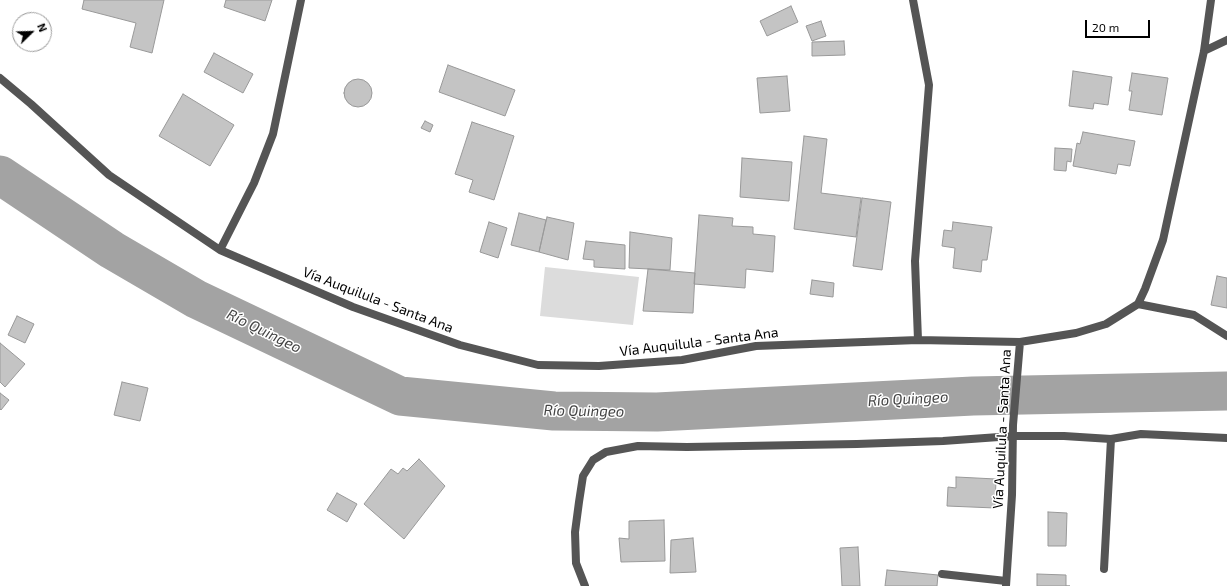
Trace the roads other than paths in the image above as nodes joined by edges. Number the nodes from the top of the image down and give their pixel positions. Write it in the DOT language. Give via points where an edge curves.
graph roads {
  1 [pos="301,0"];
  2 [pos="913,0"];
  3 [pos="1211,0"];
  4 [pos="1227,40"];
  5 [pos="1204,51"];
  6 [pos="0,78"];
  7 [pos="220,250"];
  8 [pos="1138,304"];
  9 [pos="1227,336"];
  10 [pos="918,340"];
  11 [pos="1020,342"];
  12 [pos="1013,436"];
  13 [pos="1227,438"];
  14 [pos="1111,439"];
  15 [pos="1104,569"];
  16 [pos="942,574"];
  17 [pos="1006,584"];
  18 [pos="585,586"];
  1 -- 7 [label="street" via="273,134 254,183"];
  2 -- 10 [label="street" via="929,85 915,261"];
  3 -- 5 [label="street"];
  4 -- 5 [label="street"];
  5 -- 8 [label="street" via="1163,240"];
  6 -- 7 [label="street, Vía Auquilula - Santa Ana" via="109,175"];
  7 -- 10 [label="street, Vía Auquilula - Santa Ana" via="360,310 460,345 538,365 636,364 682,360 756,346"];
  8 -- 9 [label="street" via="1194,315"];
  8 -- 11 [label="street" via="1106,324 1076,333"];
  10 -- 11 [label="street, Vía Auquilula - Santa Ana"];
  11 -- 12 [label="street, Vía Auquilula - Santa Ana"];
  12 -- 14 [label="street"];
  12 -- 17 [label="street, Vía Auquilula - Santa Ana"];
  12 -- 18 [label="street" via="857,444 638,446 606,452 592,460 583,476 575,532 576,563"];
  13 -- 14 [label="street" via="1141,434"];
  14 -- 15 [label="street"];
  16 -- 17 [label="street"];
}
